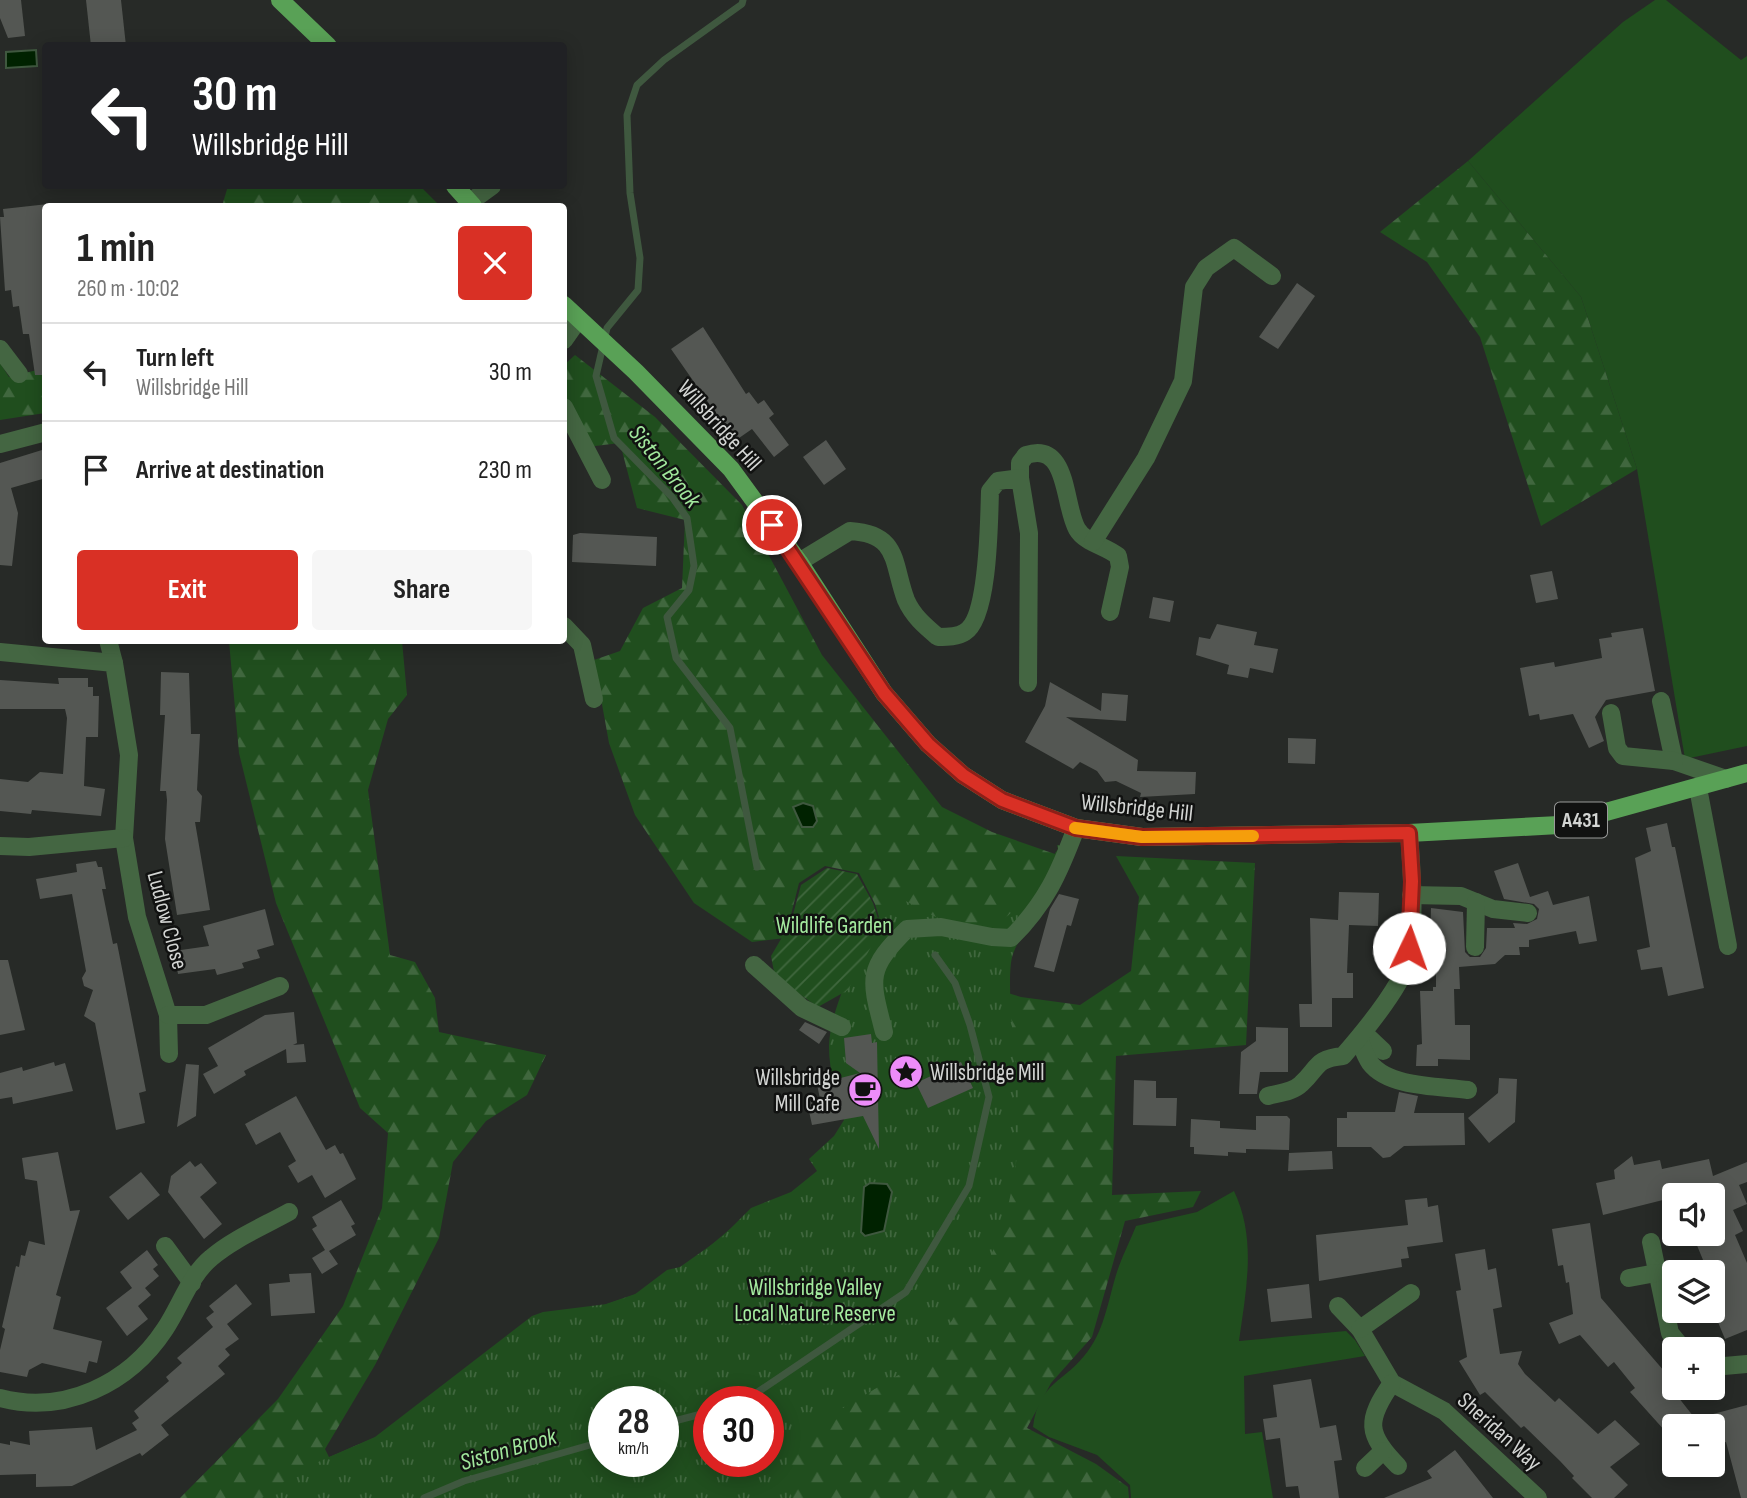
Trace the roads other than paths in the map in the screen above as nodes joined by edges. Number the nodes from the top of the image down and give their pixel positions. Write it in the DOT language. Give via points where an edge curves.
graph roads {
  1 [pos="280,0"];
  2 [pos="324,42"];
  3 [pos="458,189"];
  4 [pos="489,189"];
  5 [pos="471,203"];
  6 [pos="473,203"];
  7 [pos="1272,276"];
  8 [pos="568,310"];
  9 [pos="0,349"];
  10 [pos="19,374"];
  11 [pos="567,413"];
  12 [pos="42,433"];
  13 [pos="0,444"];
  14 [pos="1020,478"];
  15 [pos="602,480"];
  16 [pos="1093,542"];
  17 [pos="799,562"];
  18 [pos="1110,612"];
  19 [pos="567,628"];
  20 [pos="109,644"];
  21 [pos="0,652"];
  22 [pos="114,663"];
  23 [pos="1028,683"];
  24 [pos="594,699"];
  25 [pos="1661,701"];
  26 [pos="1611,713"];
  27 [pos="1674,761"];
  28 [pos="1747,772"];
  29 [pos="1726,779"];
  30 [pos="1698,788"];
  31 [pos="1076,828"];
  32 [pos="1409,833"];
  33 [pos="124,838"];
  34 [pos="0,846"];
  35 [pos="1411,895"];
  36 [pos="1476,902"];
  37 [pos="1528,913"];
  38 [pos="1728,946"];
  39 [pos="1475,947"];
  40 [pos="754,965"];
  41 [pos="280,986"];
  42 [pos="168,1015"];
  43 [pos="842,1027"];
  44 [pos="884,1032"];
  45 [pos="1361,1035"];
  46 [pos="1383,1051"];
  47 [pos="169,1054"];
  48 [pos="1468,1090"];
  49 [pos="1268,1096"];
  50 [pos="289,1212"];
  51 [pos="1651,1242"];
  52 [pos="165,1246"];
  53 [pos="1656,1273"];
  54 [pos="1629,1278"];
  55 [pos="192,1283"];
  56 [pos="1411,1293"];
  57 [pos="1338,1306"];
  58 [pos="1360,1329"];
  59 [pos="1674,1337"];
  60 [pos="1747,1364"];
  61 [pos="1725,1366"];
  62 [pos="1392,1383"];
  63 [pos="0,1398"];
  64 [pos="1384,1451"];
  65 [pos="1398,1466"];
  66 [pos="1365,1468"];
  67 [pos="1538,1498"];
  1 -- 2 [label="main road"];
  3 -- 5 [label="main road"];
  4 -- 6 [label="street"];
  7 -- 16 [label="street" via="1234,248 1206,268 1194,287 1183,381 1146,458"];
  8 -- 17 [label="main road, Willsbridge Hill / A431" via="731,469"];
  9 -- 10 [label="street"];
  11 -- 15 [label="street"];
  12 -- 13 [label="street"];
  14 -- 16 [label="street" via="1020,463 1026,455 1044,452 1052,456 1076,528"];
  14 -- 17 [label="street" via="998,481 990,491 981,598 977,619 965,632 939,637 915,616 890,548 878,537 850,531"];
  14 -- 23 [label="street" via="1029,533"];
  16 -- 18 [label="street" via="1118,556 1120,567"];
  17 -- 31 [label="main road, Willsbridge Hill / A431" via="884,693 928,744 963,775 1002,800"];
  19 -- 24 [label="street" via="582,645"];
  20 -- 22 [label="street, Ludlow Close"];
  21 -- 22 [label="street"];
  22 -- 33 [label="street, Ludlow Close" via="129,755"];
  25 -- 27 [label="street"];
  26 -- 27 [label="street" via="1617,748 1623,756"];
  27 -- 29 [label="street"];
  28 -- 29 [label="main road, Willsbridge Hill / A431"];
  29 -- 30 [label="main road, Willsbridge Hill / A431"];
  30 -- 32 [label="main road, Willsbridge Hill / A431" via="1559,825"];
  30 -- 38 [label="street"];
  31 -- 32 [label="main road, Willsbridge Hill / A431" via="1142,837"];
  31 -- 44 [label="street" via="1056,880 1034,915 1012,938 942,927 907,929 889,947 873,972"];
  32 -- 35 [label="street"];
  33 -- 34 [label="street"];
  33 -- 42 [label="street, Ludlow Close" via="137,918"];
  35 -- 36 [label="street" via="1461,896"];
  35 -- 45 [label="street" via="1409,948 1399,981"];
  36 -- 37 [label="street"];
  36 -- 39 [label="street"];
  40 -- 43 [label="street" via="802,1008"];
  41 -- 42 [label="street" via="206,1015"];
  42 -- 47 [label="street, Ludlow Close"];
  45 -- 46 [label="street"];
  45 -- 48 [label="street" via="1370,1062 1381,1073 1401,1081"];
  45 -- 49 [label="street" via="1343,1056 1326,1058 1314,1066 1303,1083"];
  50 -- 55 [label="street" via="210,1258"];
  51 -- 53 [label="street"];
  52 -- 55 [label="street"];
  53 -- 54 [label="street"];
  53 -- 59 [label="street"];
  55 -- 63 [label="street" via="139,1363 96,1391 54,1403"];
  56 -- 58 [label="street"];
  57 -- 58 [label="street"];
  58 -- 62 [label="street"];
  60 -- 61 [label="street"];
  62 -- 64 [label="street" via="1372,1416 1376,1440"];
  62 -- 67 [label="street, Sheridan Way" via="1444,1411"];
  64 -- 65 [label="street"];
  64 -- 66 [label="street"];
}
